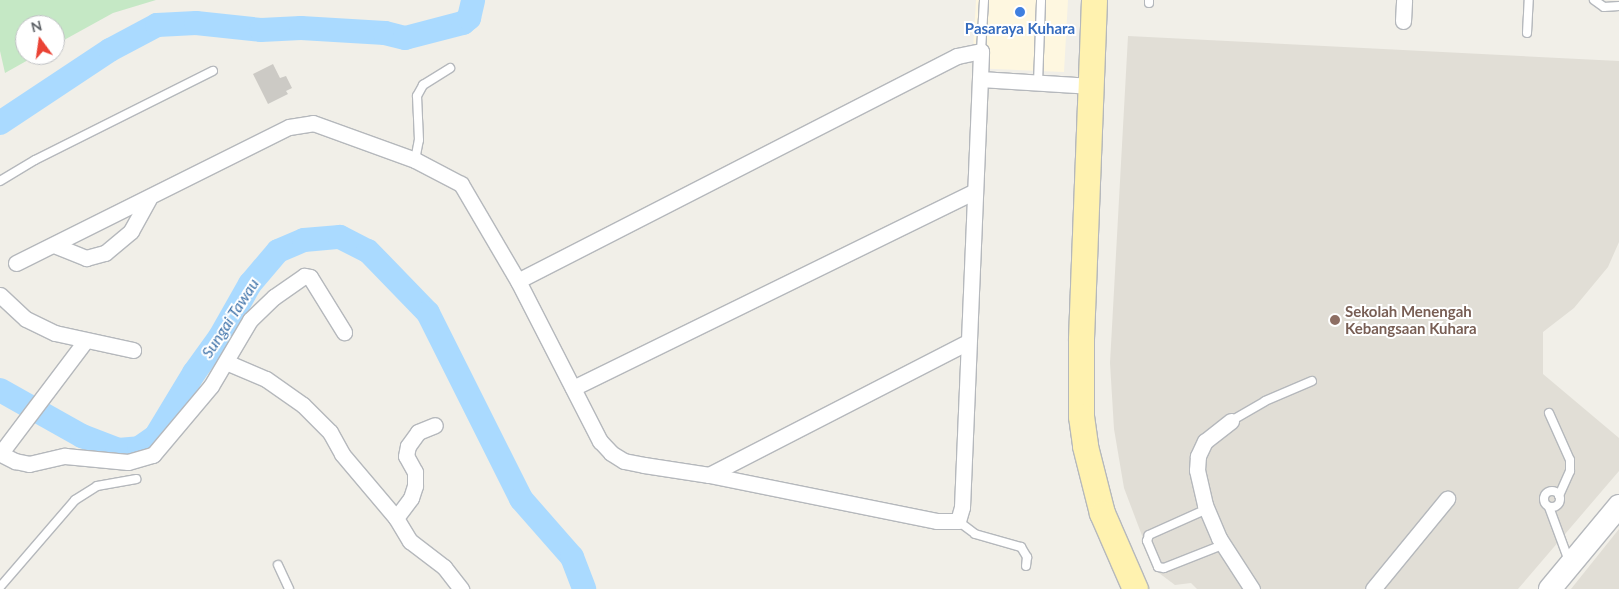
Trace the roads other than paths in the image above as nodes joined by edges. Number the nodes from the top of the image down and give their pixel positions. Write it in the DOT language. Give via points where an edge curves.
graph roads {
  1 [pos="984,0"];
  2 [pos="1041,0"];
  3 [pos="1094,0"];
  4 [pos="1404,0"];
  5 [pos="1529,0"];
  6 [pos="1594,0"];
  7 [pos="1619,6"];
  8 [pos="1403,22"];
  9 [pos="1527,34"];
  10 [pos="981,50"];
  11 [pos="450,68"];
  12 [pos="213,71"];
  13 [pos="980,79"];
  14 [pos="1038,83"];
  15 [pos="1092,86"];
  16 [pos="415,160"];
  17 [pos="0,181"];
  18 [pos="973,192"];
  19 [pos="150,199"];
  20 [pos="54,245"];
  21 [pos="16,264"];
  22 [pos="518,281"];
  23 [pos="0,295"];
  24 [pos="344,332"];
  25 [pos="85,341"];
  26 [pos="968,342"];
  27 [pos="133,350"];
  28 [pos="226,362"];
  29 [pos="1312,381"];
  30 [pos="573,388"];
  31 [pos="1549,413"];
  32 [pos="1231,421"];
  33 [pos="435,425"];
  34 [pos="0,454"];
  35 [pos="709,475"];
  36 [pos="136,478"];
  37 [pos="1559,496"];
  38 [pos="1447,499"];
  39 [pos="1550,506"];
  40 [pos="1619,506"];
  41 [pos="1207,509"];
  42 [pos="396,518"];
  43 [pos="958,521"];
  44 [pos="1222,545"];
  45 [pos="278,565"];
  46 [pos="1026,566"];
  47 [pos="1570,566"];
  48 [pos="0,587"];
  49 [pos="289,589"];
  50 [pos="460,589"];
  51 [pos="1136,589"];
  52 [pos="1252,589"];
  53 [pos="1373,589"];
  54 [pos="1550,589"];
  1 -- 10 [label="lane"];
  2 -- 14 [label="lane"];
  3 -- 15 [label="main road"];
  4 -- 8 [label="street"];
  5 -- 9 [label="lane"];
  6 -- 7 [label="lane" via="1604,7"];
  10 -- 13 [label="street"];
  10 -- 22 [label="street" via="957,56"];
  11 -- 16 [label="lane" via="423,85 417,96 419,140"];
  12 -- 17 [label="lane" via="35,160"];
  13 -- 14 [label="street"];
  13 -- 18 [label="street"];
  14 -- 15 [label="street"];
  15 -- 51 [label="main road" via="1081,340 1082,416 1085,446 1102,513"];
  16 -- 19 [label="street" via="312,123 300,123"];
  16 -- 22 [label="street" via="461,184"];
  18 -- 26 [label="street"];
  18 -- 30 [label="street"];
  19 -- 20 [label="street"];
  19 -- 20 [label="street" via="131,232 104,253 86,258"];
  20 -- 21 [label="street"];
  22 -- 30 [label="street"];
  23 -- 25 [label="street" via="26,319 55,334"];
  24 -- 28 [label="street" via="310,278 304,276 274,297 250,320"];
  25 -- 27 [label="street"];
  25 -- 34 [label="street"];
  26 -- 35 [label="street"];
  26 -- 43 [label="street" via="962,507"];
  28 -- 34 [label="street" via="153,456 128,462 64,456 29,464"];
  28 -- 42 [label="street" via="266,379 304,405 330,432 366,486"];
  29 -- 32 [label="lane" via="1264,401"];
  30 -- 35 [label="street" via="600,441 611,453 624,461"];
  31 -- 37 [label="lane" via="1570,460 1570,470"];
  32 -- 41 [label="street" via="1205,441 1198,456 1197,470"];
  33 -- 42 [label="street" via="418,432 408,446 406,456 415,472 415,486 411,498"];
  35 -- 43 [label="street" via="937,521"];
  36 -- 48 [label="lane" via="98,486 75,500"];
  37 -- 39 [label="lane" via="1559,502"];
  37 -- 39 [label="lane" via="1551,491 1546,494 1544,498"];
  38 -- 53 [label="street"];
  39 -- 47 [label="lane"];
  40 -- 47 [label="street"];
  41 -- 44 [label="street"];
  41 -- 44 [label="lane" via="1149,535 1147,541 1158,567 1164,568"];
  42 -- 50 [label="street" via="410,541 444,567"];
  43 -- 46 [label="lane" via="975,534 1021,547 1027,557"];
  44 -- 52 [label="street"];
  45 -- 49 [label="lane"];
  47 -- 54 [label="street"];
}
